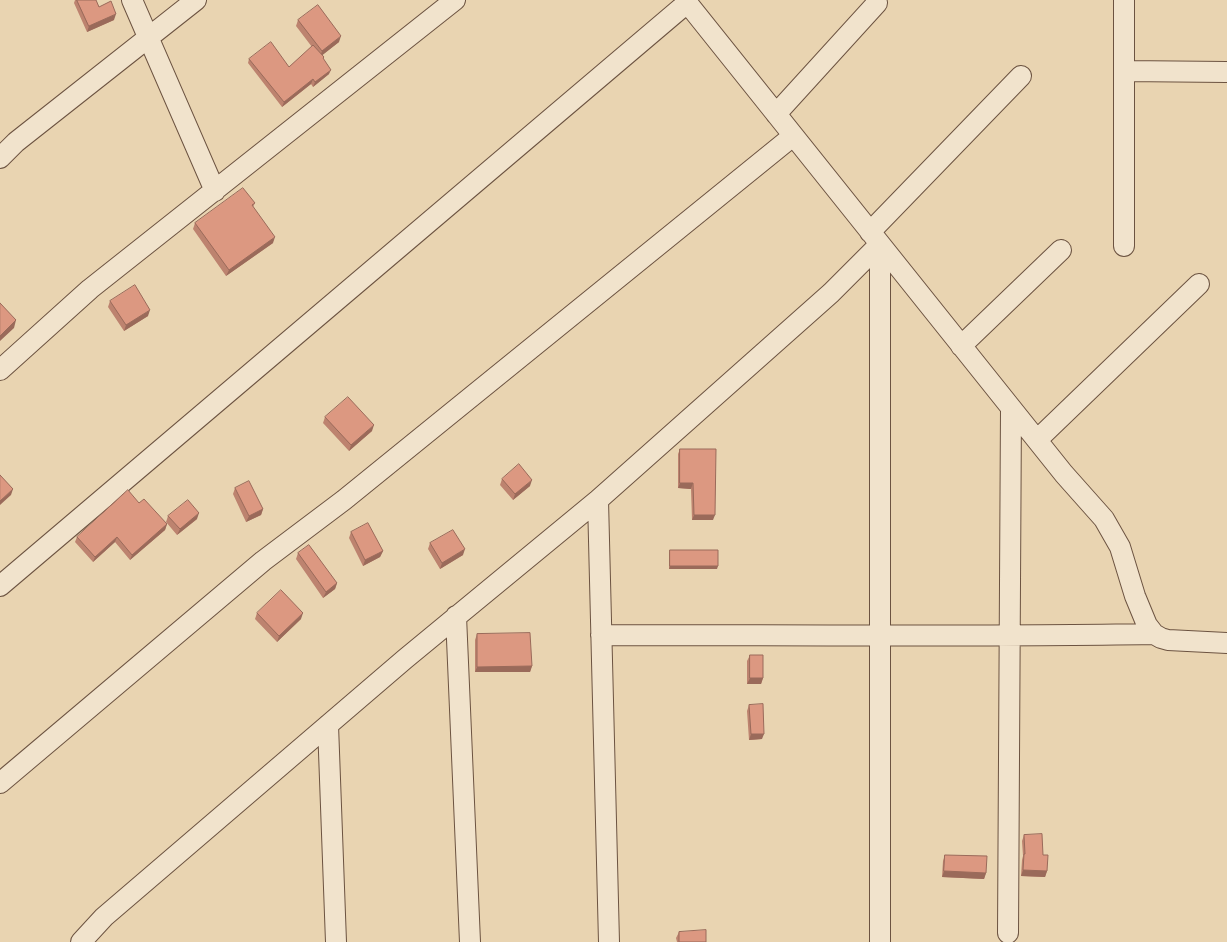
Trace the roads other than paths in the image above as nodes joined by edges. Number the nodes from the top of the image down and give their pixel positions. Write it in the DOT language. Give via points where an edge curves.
graph roads {
  1 [pos="132,0"];
  2 [pos="196,0"];
  3 [pos="455,0"];
  4 [pos="1124,0"];
  5 [pos="686,2"];
  6 [pos="877,3"];
  7 [pos="147,38"];
  8 [pos="1124,71"];
  9 [pos="1227,72"];
  10 [pos="1021,76"];
  11 [pos="776,114"];
  12 [pos="793,136"];
  13 [pos="0,158"];
  14 [pos="215,191"];
  15 [pos="875,238"];
  16 [pos="1124,246"];
  17 [pos="1061,250"];
  18 [pos="1199,284"];
  19 [pos="961,346"];
  20 [pos="0,370"];
  21 [pos="1011,408"];
  22 [pos="1036,440"];
  23 [pos="598,500"];
  24 [pos="0,586"];
  25 [pos="456,616"];
  26 [pos="880,634"];
  27 [pos="1154,634"];
  28 [pos="601,635"];
  29 [pos="1010,636"];
  30 [pos="1227,643"];
  31 [pos="328,725"];
  32 [pos="0,783"];
  33 [pos="1008,933"];
  34 [pos="80,942"];
  35 [pos="336,942"];
  36 [pos="470,942"];
  37 [pos="609,942"];
  38 [pos="880,942"];
  1 -- 7 [label="street"];
  2 -- 7 [label="street"];
  3 -- 14 [label="street"];
  4 -- 8 [label="street"];
  5 -- 11 [label="street"];
  5 -- 24 [label="street"];
  6 -- 11 [label="street"];
  7 -- 13 [label="street" via="16,142"];
  7 -- 14 [label="street"];
  8 -- 9 [label="street"];
  8 -- 16 [label="street"];
  10 -- 15 [label="street"];
  11 -- 12 [label="street"];
  12 -- 15 [label="street"];
  12 -- 32 [label="street" via="344,500 263,561"];
  14 -- 20 [label="street" via="90,289"];
  15 -- 19 [label="street"];
  15 -- 23 [label="street" via="831,293"];
  15 -- 26 [label="street"];
  17 -- 19 [label="street"];
  18 -- 22 [label="street"];
  19 -- 21 [label="street"];
  21 -- 22 [label="street"];
  21 -- 29 [label="street"];
  22 -- 27 [label="street" via="1104,519 1120,546 1135,596 1147,626"];
  23 -- 25 [label="street"];
  23 -- 28 [label="street"];
  25 -- 31 [label="street"];
  25 -- 36 [label="street"];
  26 -- 28 [label="street"];
  26 -- 29 [label="street"];
  26 -- 38 [label="street"];
  27 -- 29 [label="street"];
  27 -- 30 [label="street" via="1168,640"];
  28 -- 37 [label="street"];
  29 -- 33 [label="street"];
  31 -- 34 [label="street" via="104,917"];
  31 -- 35 [label="street"];
}
